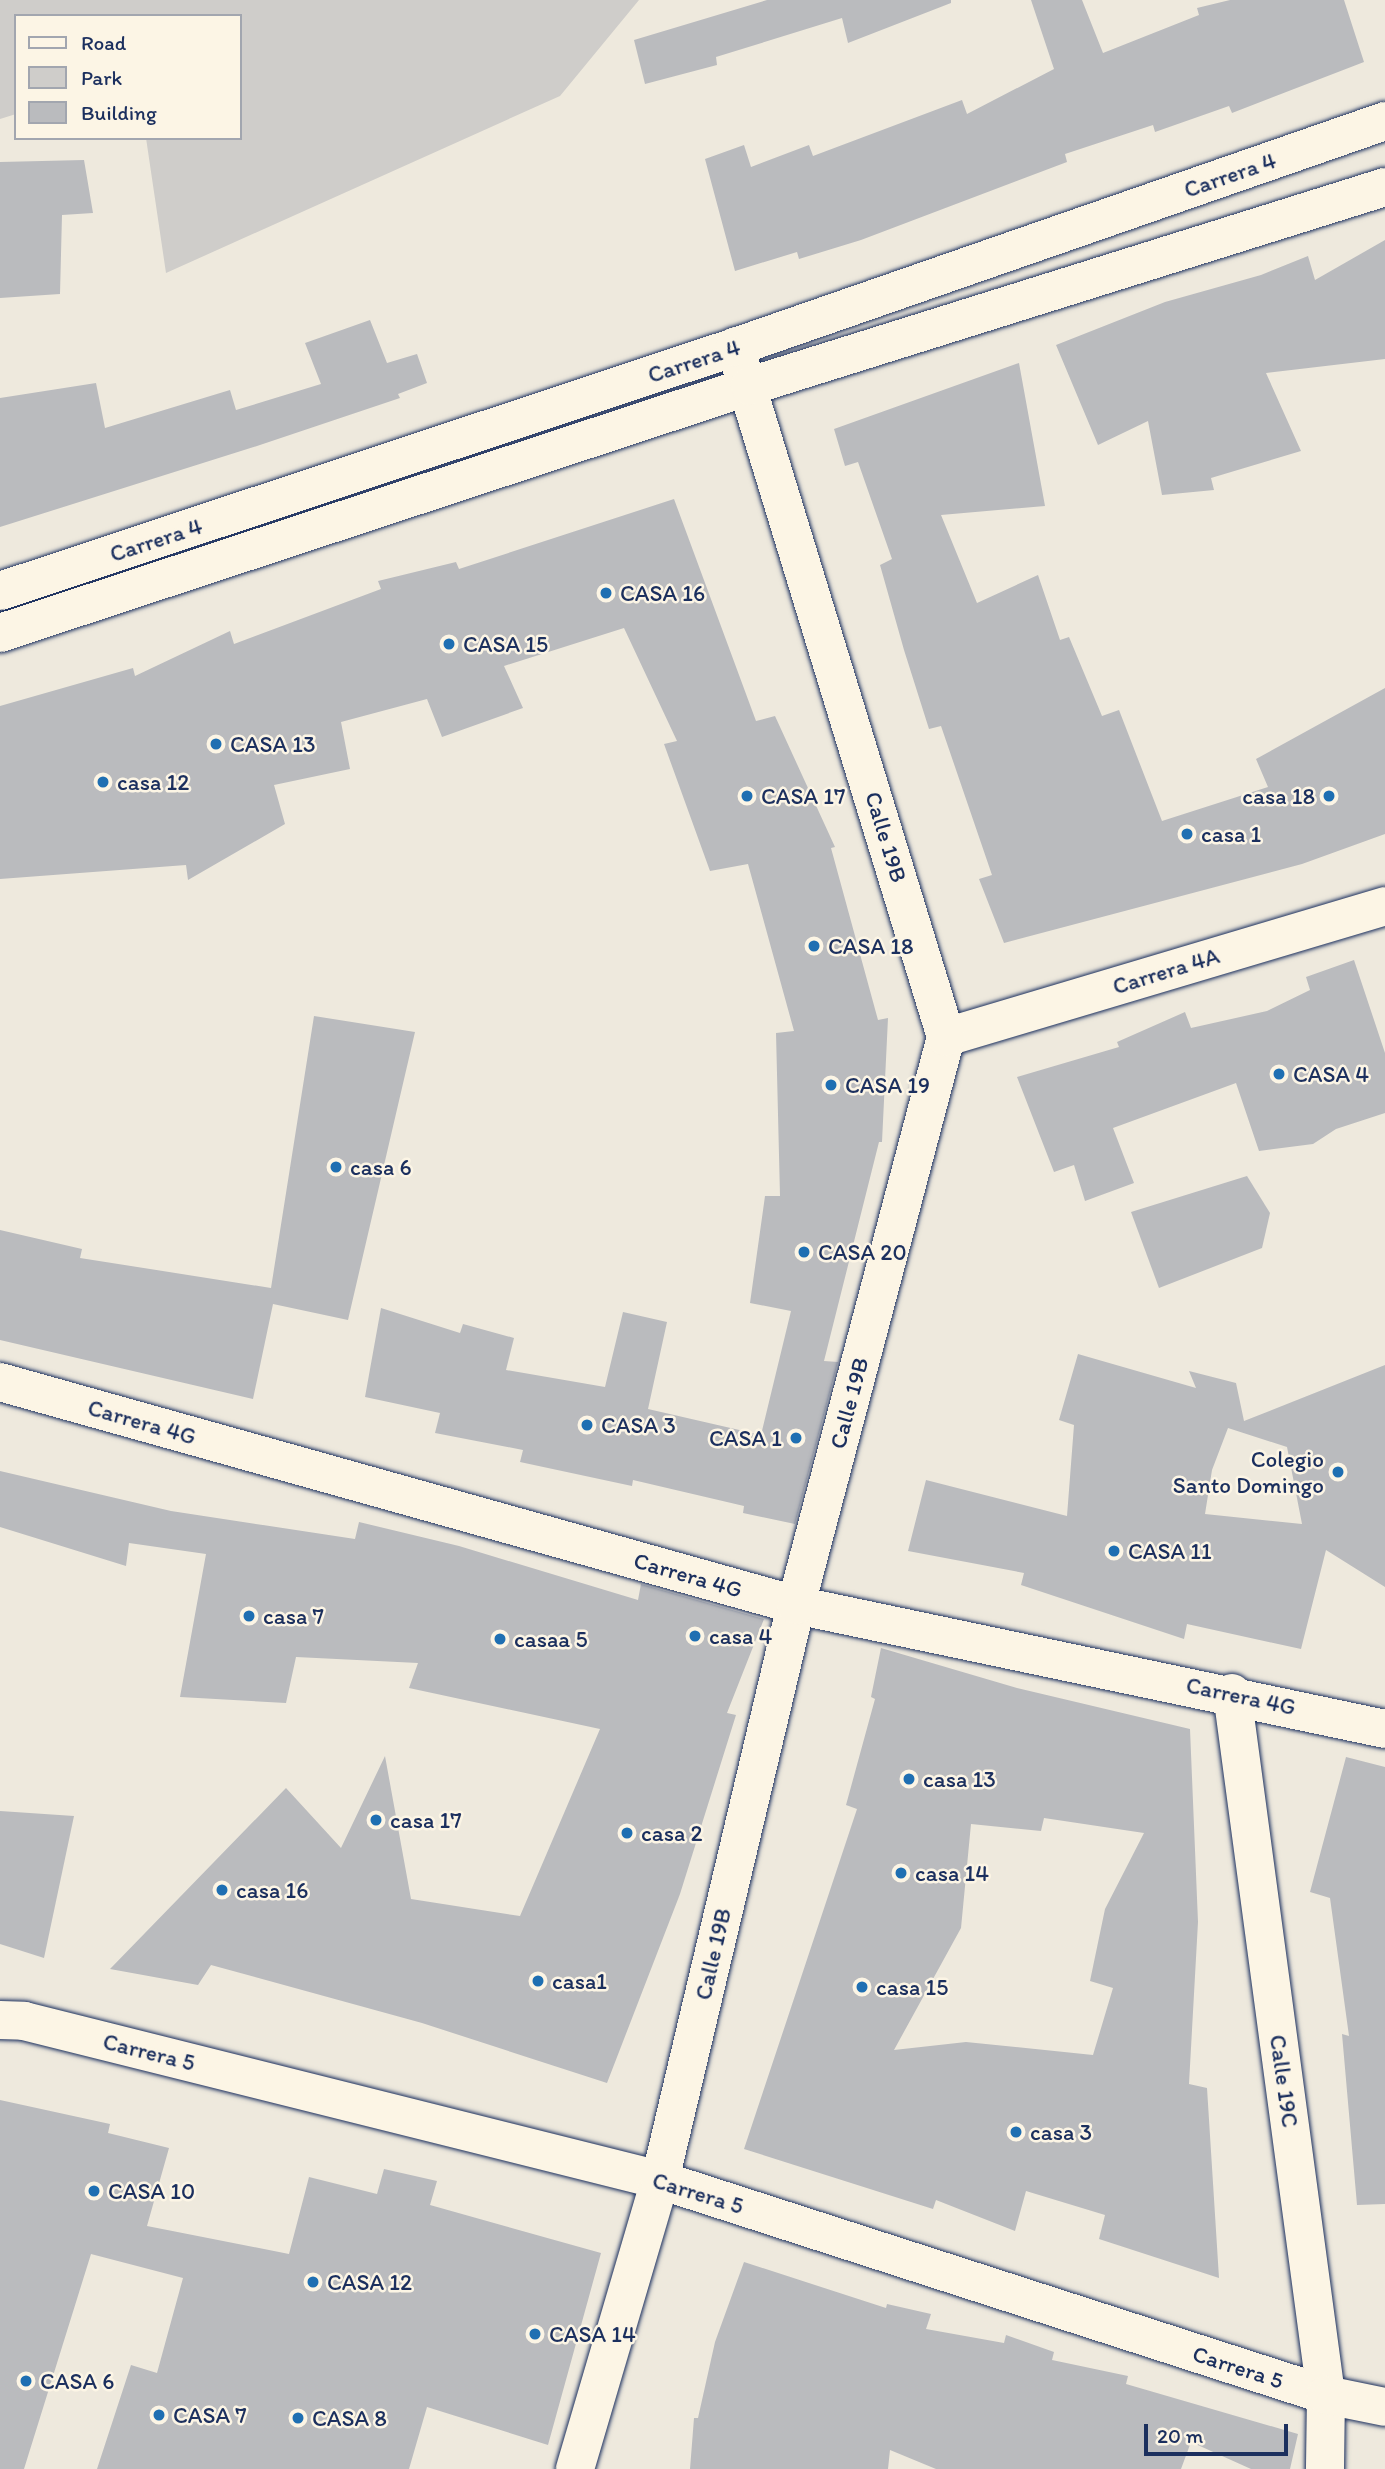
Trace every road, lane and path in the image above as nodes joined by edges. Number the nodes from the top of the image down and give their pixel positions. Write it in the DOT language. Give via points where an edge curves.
graph roads {
  1 [pos="1385,121"];
  2 [pos="1385,187"];
  3 [pos="735,347"];
  4 [pos="750,386"];
  5 [pos="0,591"];
  6 [pos="0,633"];
  7 [pos="1385,905"];
  8 [pos="946,1037"];
  9 [pos="0,1382"];
  10 [pos="796,1605"];
  11 [pos="1232,1693"];
  12 [pos="1385,1728"];
  13 [pos="0,2020"];
  14 [pos="660,2179"];
  15 [pos="1326,2395"];
  16 [pos="1385,2407"];
  17 [pos="575,2469"];
  18 [pos="1325,2469"];
  1 -- 3 [label="street, Carrera 4"];
  2 -- 4 [label="street, Carrera 4"];
  3 -- 4 [label="street, Calle 19B"];
  3 -- 5 [label="street, Carrera 4"];
  4 -- 6 [label="street, Carrera 4"];
  4 -- 8 [label="street, Calle 19B"];
  7 -- 8 [label="street, Carrera 4A"];
  8 -- 10 [label="street, Calle 19B"];
  9 -- 10 [label="street, Carrera 4G"];
  10 -- 11 [label="street, Carrera 4G"];
  10 -- 14 [label="street, Calle 19B"];
  11 -- 12 [label="street, Carrera 4G"];
  11 -- 15 [label="street, Calle 19C"];
  13 -- 14 [label="street, Carrera 5" via="24,2021"];
  14 -- 15 [label="street, Carrera 5"];
  14 -- 17 [label="street, Calle 19B"];
  15 -- 16 [label="street, Carrera 5"];
  15 -- 18 [label="street, Calle 19C"];
}
